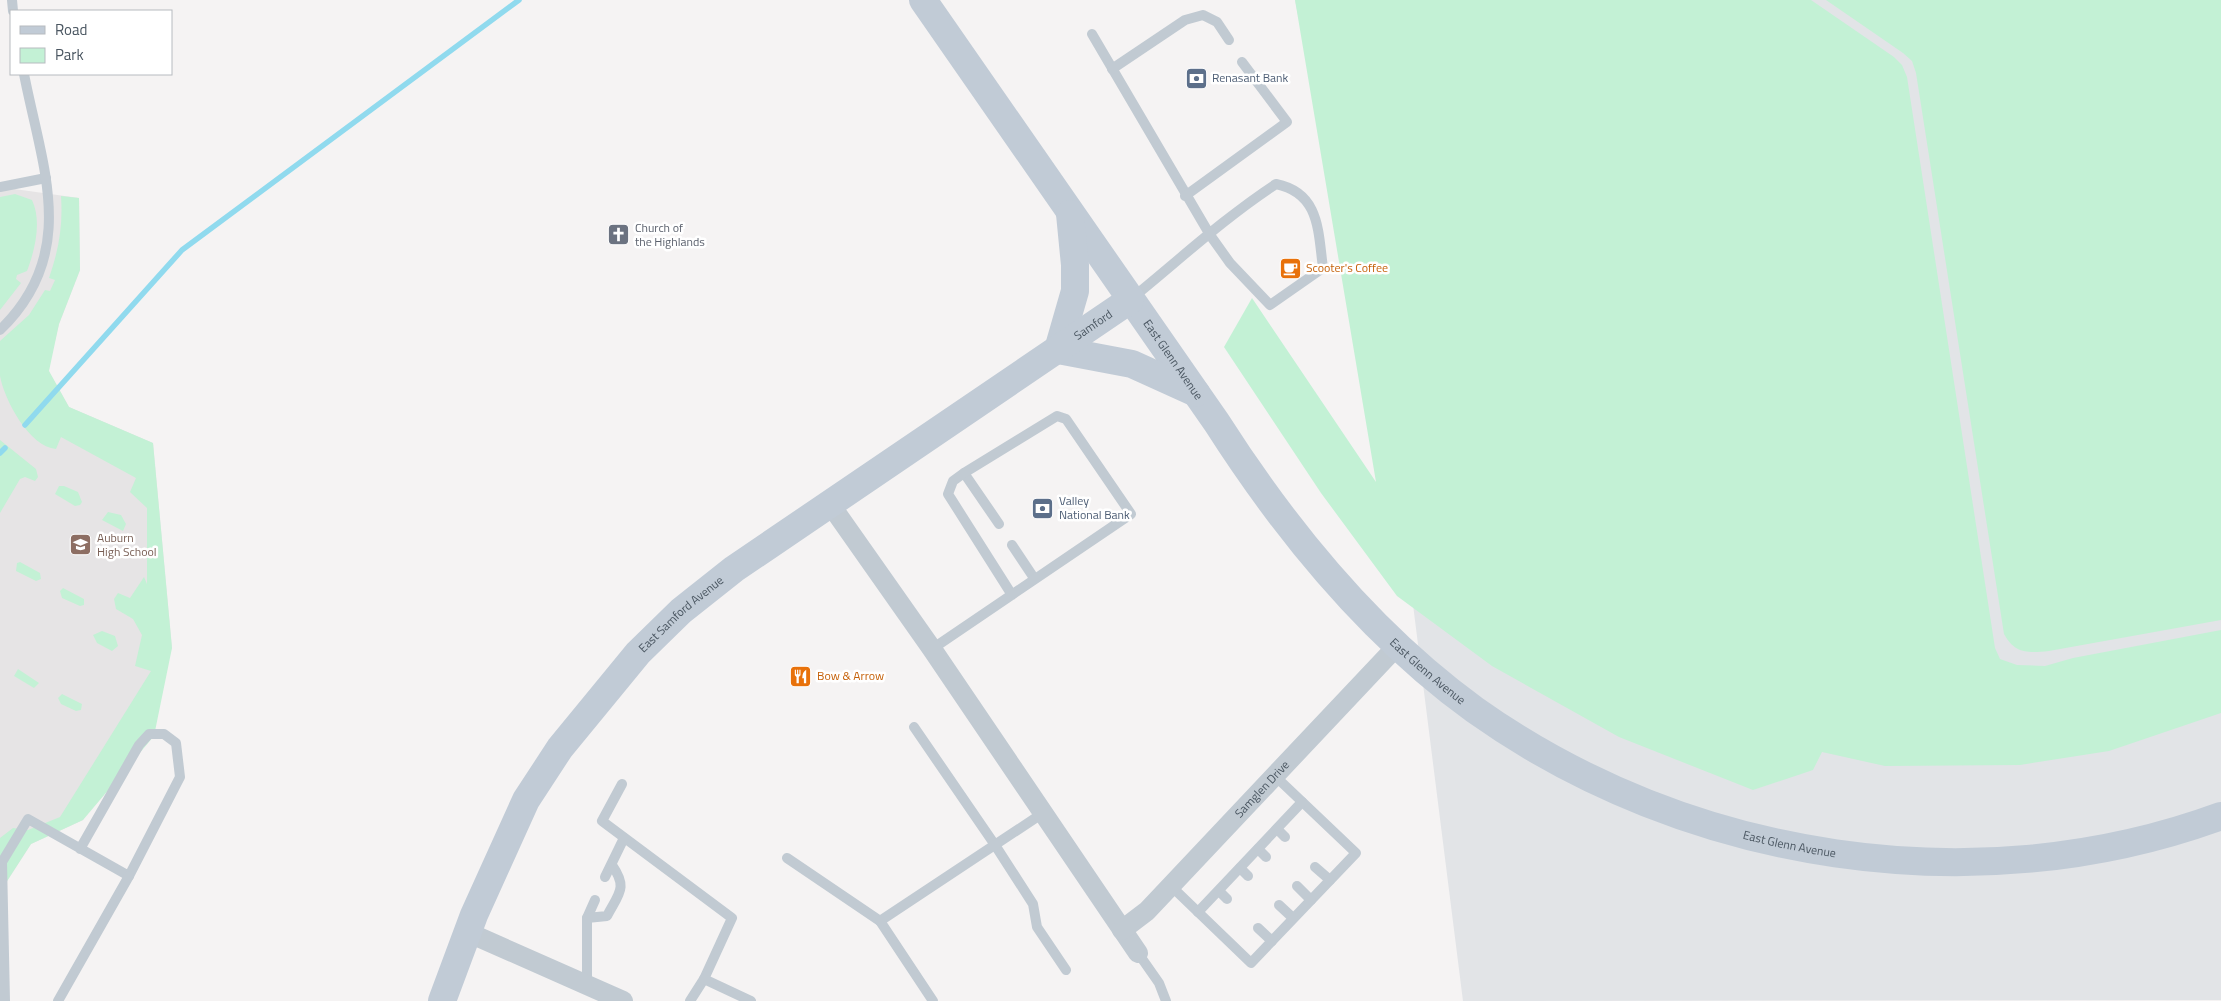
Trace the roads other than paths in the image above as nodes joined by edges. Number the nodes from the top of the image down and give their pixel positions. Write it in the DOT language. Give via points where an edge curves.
graph roads {
  1 [pos="923,0"];
  2 [pos="1092,34"];
  3 [pos="1228,40"];
  4 [pos="1242,62"];
  5 [pos="1112,69"];
  6 [pos="24,75"];
  7 [pos="46,178"];
  8 [pos="0,187"];
  9 [pos="1185,196"];
  10 [pos="1069,210"];
  11 [pos="1210,235"];
  12 [pos="1130,300"];
  13 [pos="0,330"];
  14 [pos="1058,350"];
  15 [pos="1196,393"];
  16 [pos="964,473"];
  17 [pos="830,504"];
  18 [pos="999,524"];
  19 [pos="1012,546"];
  20 [pos="1034,578"];
  21 [pos="1012,595"];
  22 [pos="1398,645"];
  23 [pos="932,649"];
  24 [pos="914,727"];
  25 [pos="1275,776"];
  26 [pos="622,784"];
  27 [pos="1302,802"];
  28 [pos="1043,813"];
  29 [pos="2221,816"];
  30 [pos="1277,829"];
  31 [pos="1285,837"];
  32 [pos="624,838"];
  33 [pos="995,845"];
  34 [pos="80,848"];
  35 [pos="1258,849"];
  36 [pos="1266,857"];
  37 [pos="787,858"];
  38 [pos="612,864"];
  39 [pos="1315,867"];
  40 [pos="1240,868"];
  41 [pos="129,876"];
  42 [pos="1248,876"];
  43 [pos="606,877"];
  44 [pos="1330,880"];
  45 [pos="1170,886"];
  46 [pos="1297,886"];
  47 [pos="1218,891"];
  48 [pos="1227,899"];
  49 [pos="595,900"];
  50 [pos="1311,900"];
  51 [pos="1279,905"];
  52 [pos="1198,912"];
  53 [pos="587,918"];
  54 [pos="1293,918"];
  55 [pos="880,921"];
  56 [pos="1258,928"];
  57 [pos="1122,930"];
  58 [pos="468,932"];
  59 [pos="1272,941"];
  60 [pos="1138,953"];
  61 [pos="1066,970"];
  62 [pos="704,979"];
  63 [pos="587,985"];
  64 [pos="5,1001"];
  65 [pos="58,1001"];
  66 [pos="442,1001"];
  67 [pos="623,1001"];
  68 [pos="690,1001"];
  69 [pos="751,1001"];
  70 [pos="933,1001"];
  71 [pos="1166,1001"];
  1 -- 10 [label="main road, East Glenn Avenue"];
  2 -- 5 [label="lane"];
  3 -- 5 [label="lane" via="1217,22 1202,15 1185,20"];
  4 -- 9 [label="lane" via="1287,122"];
  5 -- 9 [label="lane"];
  6 -- 7 [label="lane"];
  7 -- 8 [label="lane"];
  7 -- 13 [label="lane" via="50,219 44,260 27,298"];
  9 -- 11 [label="lane"];
  10 -- 12 [label="main road, East Glenn Avenue"];
  10 -- 14 [label="main road" via="1075,291"];
  11 -- 11 [label="lane" via="1230,263 1270,305 1323,268 1318,225 1311,206 1290,187 1276,184"];
  11 -- 12 [label="lane"];
  12 -- 14 [label="main road, Samford"];
  12 -- 15 [label="main road, East Glenn Avenue"];
  14 -- 15 [label="main road" via="1132,364"];
  14 -- 17 [label="main road, East Samford Avenue"];
  15 -- 22 [label="main road, East Glenn Avenue" via="1249,472 1305,546 1353,601"];
  16 -- 18 [label="lane"];
  16 -- 20 [label="lane" via="1057,416 1066,419 1131,514"];
  16 -- 21 [label="lane" via="953,481 948,494"];
  17 -- 23 [label="street"];
  17 -- 58 [label="main road, East Samford Avenue" via="734,569 681,611 638,653 575,728 526,800"];
  19 -- 20 [label="lane"];
  20 -- 21 [label="lane"];
  21 -- 23 [label="lane"];
  22 -- 25 [label="street, Samglen Drive"];
  22 -- 29 [label="main road, East Glenn Avenue" via="1474,709 1533,747 1588,776 1711,826 1797,847 1930,862 2024,859 2118,845"];
  23 -- 28 [label="street"];
  24 -- 33 [label="lane"];
  25 -- 27 [label="lane"];
  25 -- 45 [label="street, Samglen Drive"];
  26 -- 32 [label="lane" via="602,821"];
  27 -- 30 [label="lane"];
  27 -- 44 [label="lane" via="1356,853"];
  28 -- 33 [label="lane"];
  28 -- 57 [label="street"];
  30 -- 31 [label="lane"];
  30 -- 35 [label="lane"];
  32 -- 38 [label="lane"];
  32 -- 62 [label="lane" via="732,918"];
  33 -- 55 [label="lane"];
  33 -- 61 [label="lane" via="1033,904 1037,927"];
  34 -- 41 [label="lane"];
  34 -- 41 [label="lane" via="139,745 149,734 164,734 176,744 180,777"];
  34 -- 64 [label="lane" via="28,819 2,862"];
  35 -- 36 [label="lane"];
  35 -- 40 [label="lane"];
  37 -- 55 [label="lane"];
  38 -- 43 [label="lane"];
  38 -- 53 [label="lane" via="622,885 607,916"];
  39 -- 44 [label="lane"];
  40 -- 42 [label="lane"];
  40 -- 47 [label="lane"];
  41 -- 65 [label="lane"];
  44 -- 50 [label="lane"];
  45 -- 52 [label="lane"];
  45 -- 57 [label="street, Samglen Drive" via="1147,911"];
  46 -- 50 [label="lane"];
  47 -- 48 [label="lane"];
  47 -- 52 [label="lane"];
  49 -- 53 [label="lane"];
  50 -- 54 [label="lane"];
  51 -- 54 [label="lane"];
  52 -- 59 [label="lane" via="1251,963"];
  53 -- 63 [label="lane"];
  54 -- 59 [label="lane"];
  55 -- 70 [label="lane"];
  56 -- 59 [label="lane"];
  57 -- 60 [label="street"];
  58 -- 63 [label="street"];
  58 -- 66 [label="main road, East Samford Avenue"];
  60 -- 71 [label="lane" via="1159,983"];
  62 -- 68 [label="lane"];
  62 -- 69 [label="lane"];
  63 -- 67 [label="street"];
}
